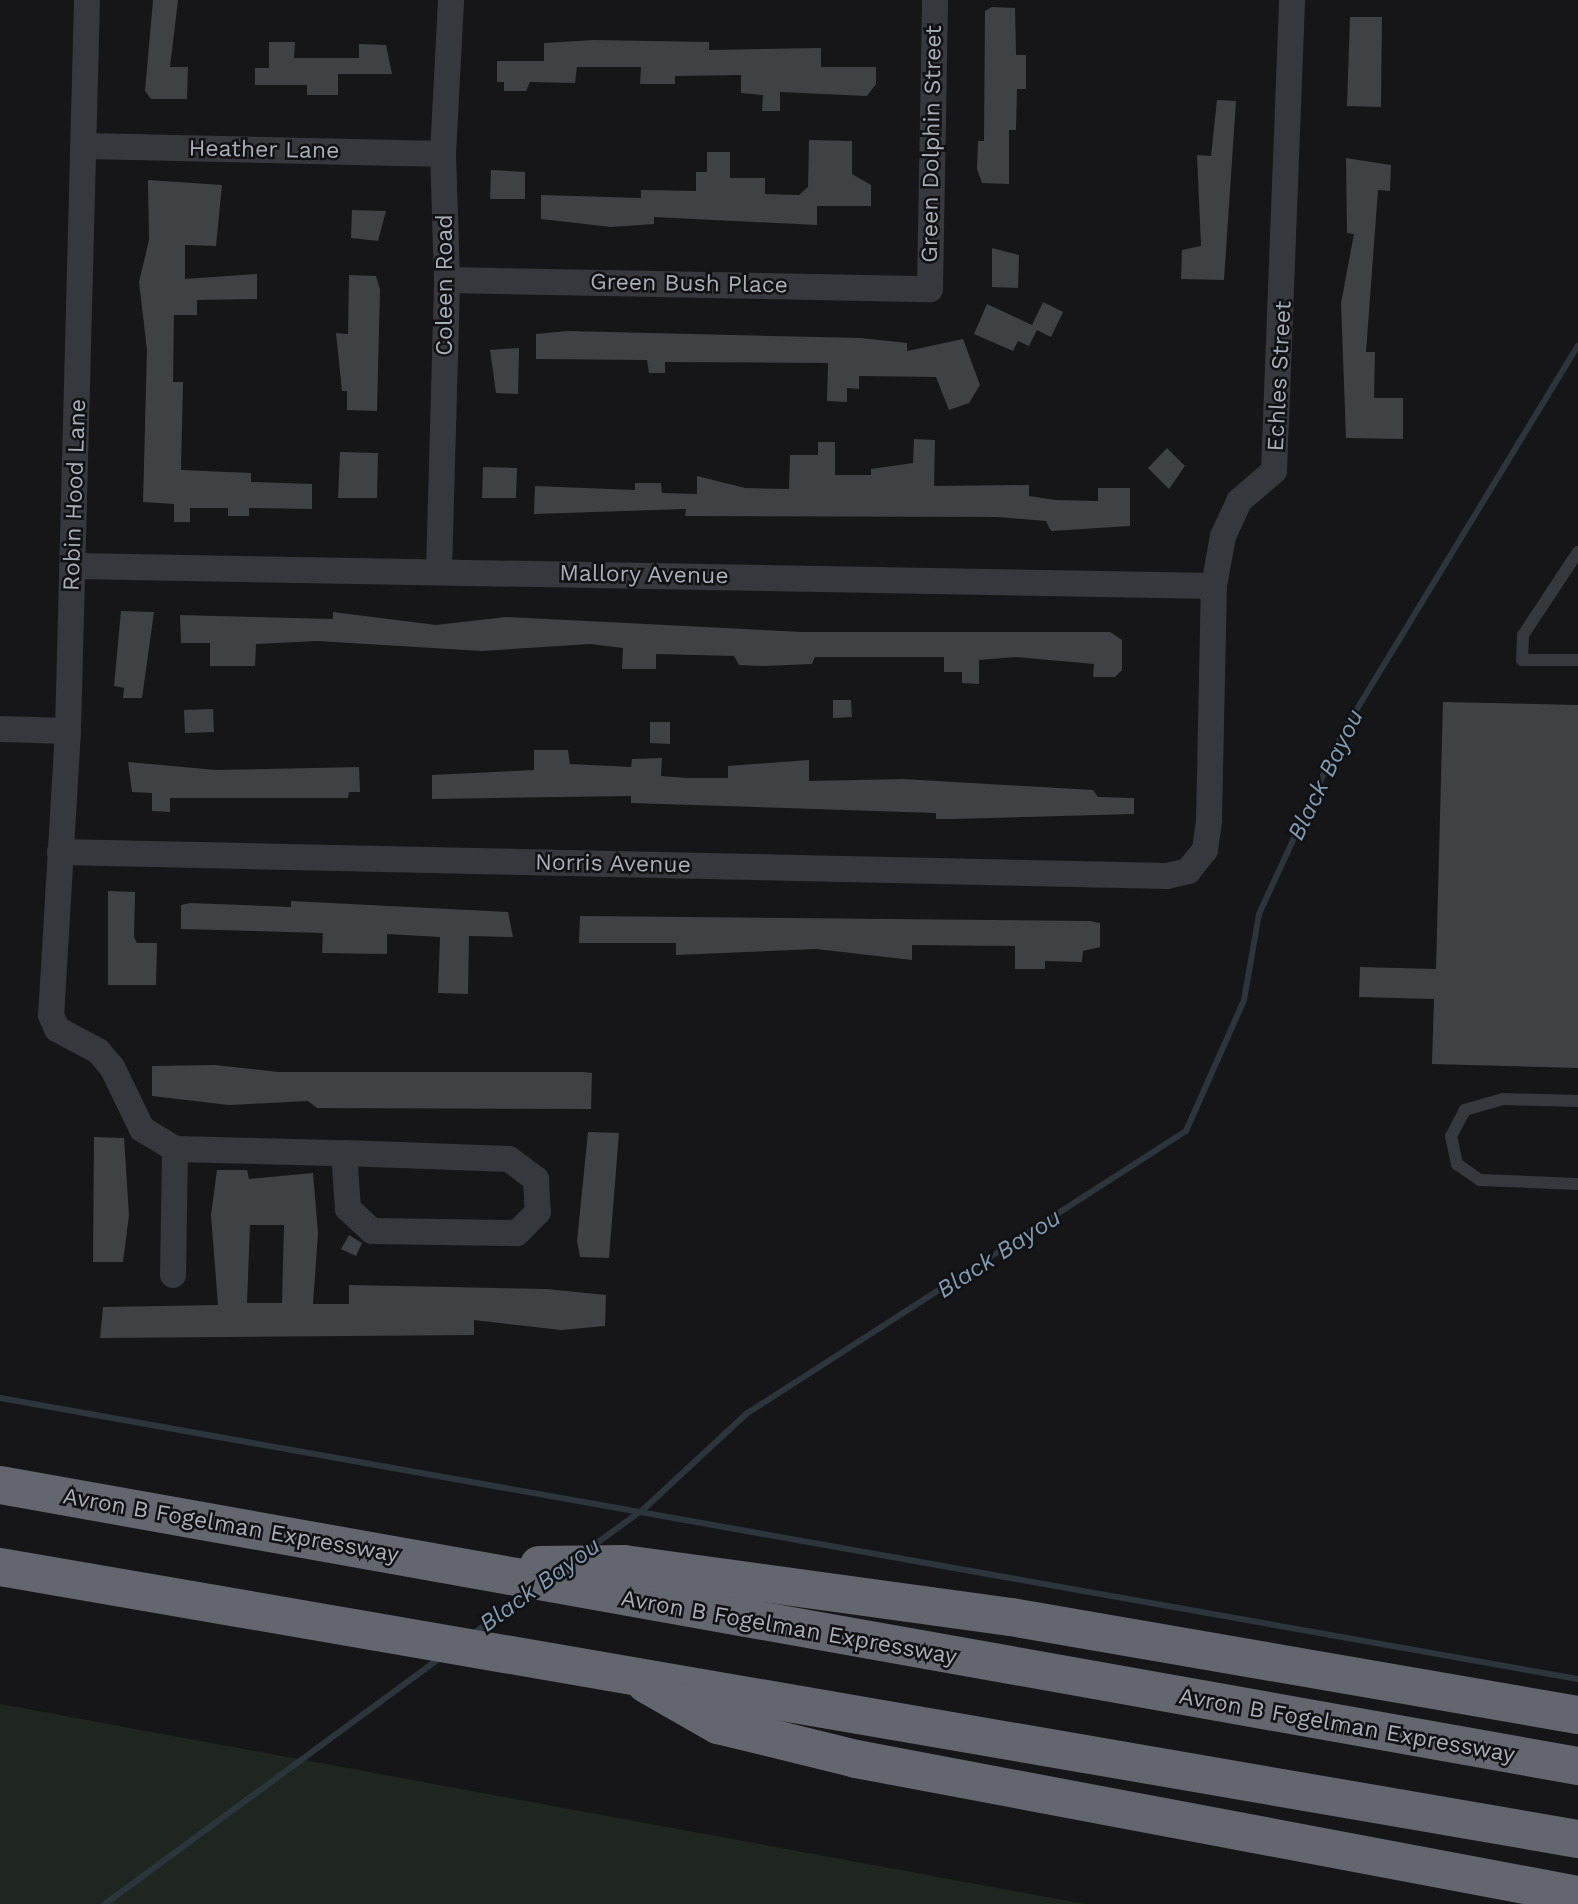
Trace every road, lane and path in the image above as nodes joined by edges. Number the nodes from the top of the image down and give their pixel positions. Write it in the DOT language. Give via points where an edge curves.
graph roads {
  1 [pos="87,0"];
  2 [pos="451,0"];
  3 [pos="935,0"];
  4 [pos="1292,0"];
  5 [pos="86,146"];
  6 [pos="443,154"];
  7 [pos="447,280"];
  8 [pos="930,289"];
  9 [pos="1578,552"];
  10 [pos="73,566"];
  11 [pos="439,571"];
  12 [pos="1214,586"];
  13 [pos="1578,660"];
  14 [pos="0,729"];
  15 [pos="68,731"];
  16 [pos="60,852"];
  17 [pos="1167,876"];
  18 [pos="1578,1101"];
  19 [pos="175,1149"];
  20 [pos="344,1153"];
  21 [pos="1578,1184"];
  22 [pos="173,1275"];
  23 [pos="0,1485"];
  24 [pos="458,1566"];
  25 [pos="0,1567"];
  26 [pos="626,1673"];
  27 [pos="1578,1715"];
  28 [pos="1578,1766"];
  29 [pos="1578,1839"];
  30 [pos="1578,1895"];
  1 -- 5 [label="street, Robin Hood Lane"];
  2 -- 6 [label="street, Coleen Road"];
  3 -- 8 [label="street, Green Dolphin Street"];
  4 -- 12 [label="street, Echles Street" via="1274,471 1239,501 1223,536"];
  5 -- 6 [label="street, Heather Lane"];
  5 -- 10 [label="street, Robin Hood Lane"];
  6 -- 7 [label="street, Coleen Road"];
  7 -- 8 [label="street, Green Bush Place"];
  7 -- 11 [label="street, Coleen Road"];
  9 -- 13 [label="lane" via="1523,635 1522,660"];
  10 -- 11 [label="street, Mallory Avenue"];
  10 -- 15 [label="street, Robin Hood Lane"];
  11 -- 12 [label="street, Mallory Avenue"];
  12 -- 17 [label="street, Echles Street" via="1205,850 1188,871"];
  14 -- 15 [label="street"];
  15 -- 16 [label="street, Robin Hood Lane"];
  16 -- 17 [label="street, Norris Avenue"];
  16 -- 19 [label="street, Robin Hood Lane" via="52,990 57,1029 98,1051 142,1129"];
  18 -- 21 [label="lane" via="1503,1099 1465,1110 1451,1136 1457,1164 1480,1180"];
  19 -- 20 [label="street"];
  19 -- 22 [label="street"];
  20 -- 20 [label="street" via="348,1209 372,1231 517,1233 538,1212 536,1179 509,1159"];
  23 -- 24 [label="highway, Avron B Fogelman Expressway"];
  24 -- 27 [label="highway" via="624,1564 1062,1624"];
  24 -- 28 [label="highway, Avron B Fogelman Expressway"];
  25 -- 26 [label="highway"];
  26 -- 29 [label="highway"];
  26 -- 30 [label="highway" via="718,1725 856,1759"];
}
